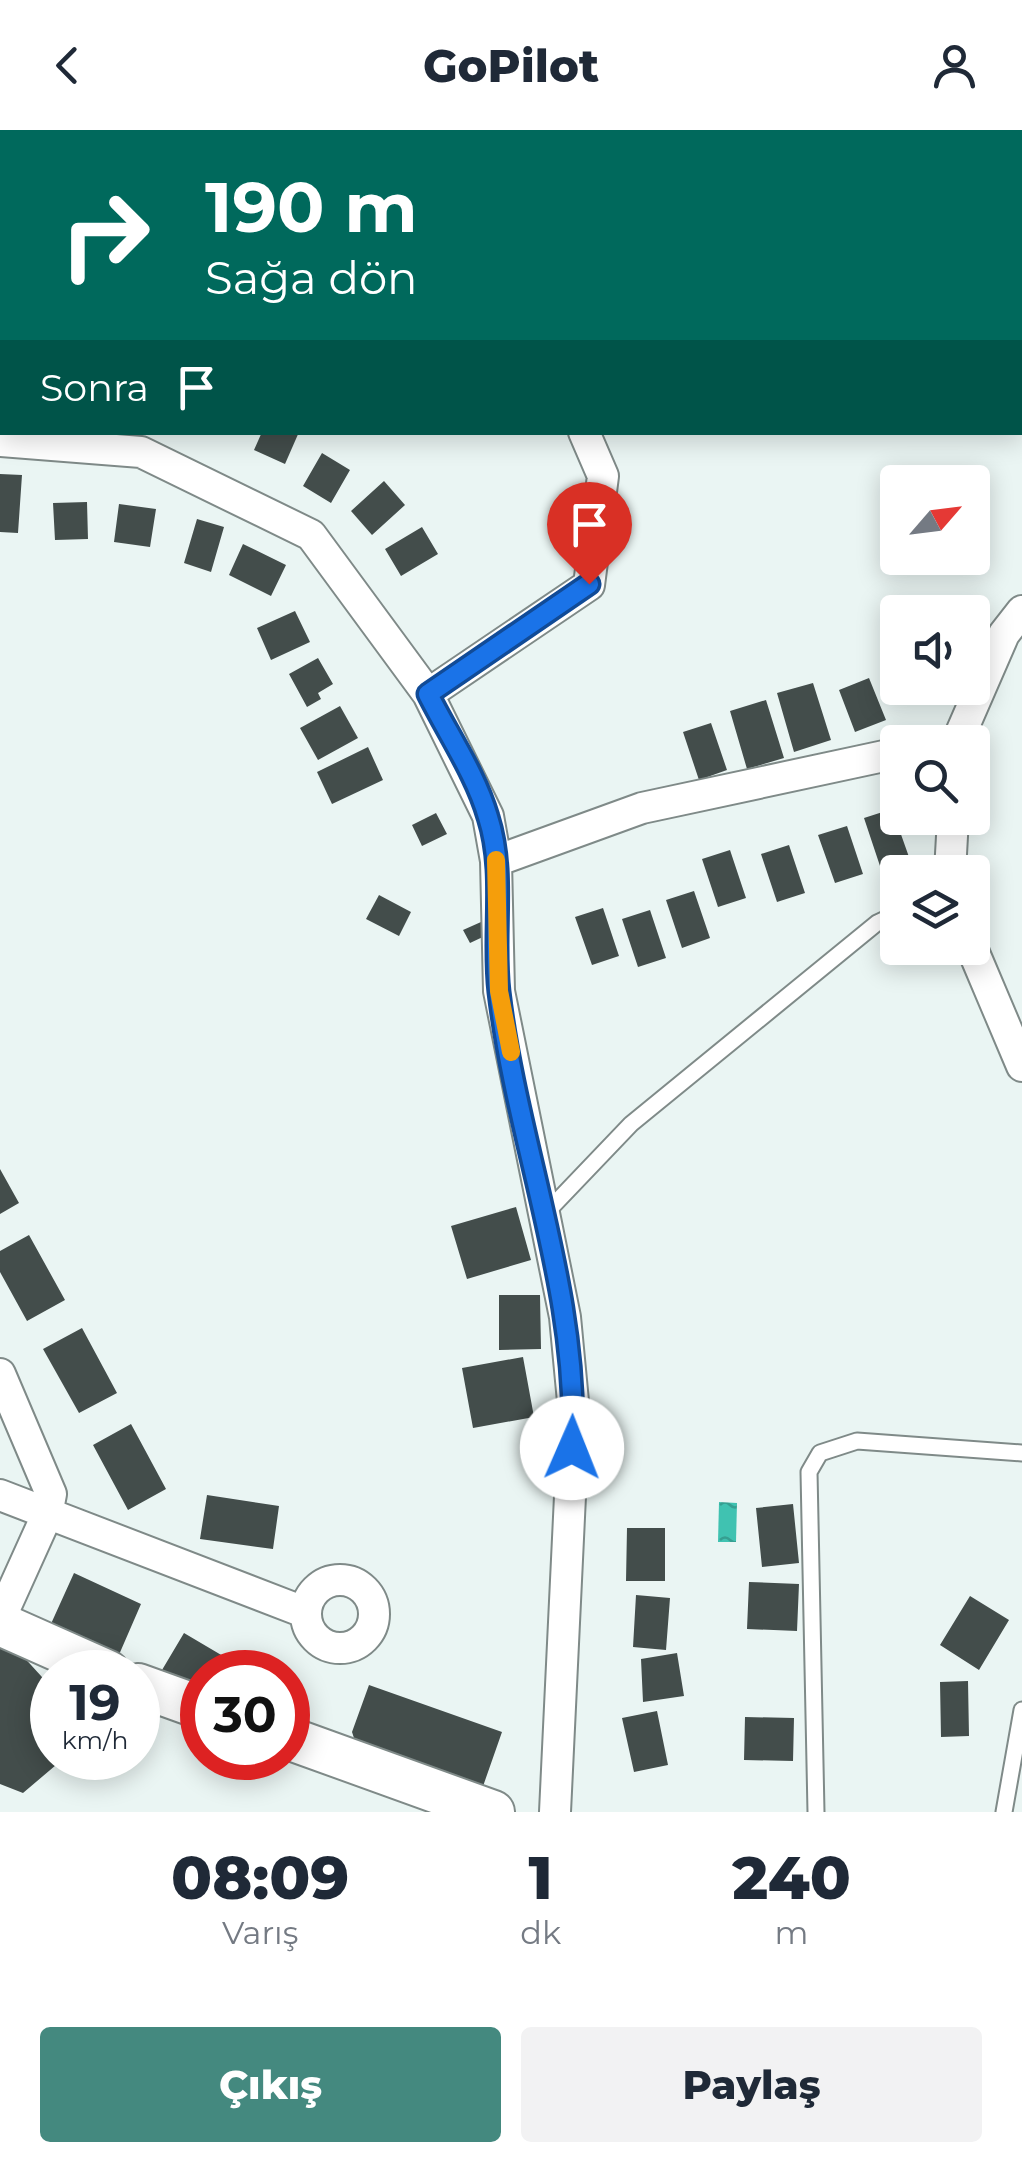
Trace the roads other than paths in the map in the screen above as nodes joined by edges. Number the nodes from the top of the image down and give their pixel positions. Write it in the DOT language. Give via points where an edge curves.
graph roads {
  1 [pos="585,435"];
  2 [pos="0,441"];
  3 [pos="1022,611"];
  4 [pos="428,694"];
  5 [pos="962,725"];
  6 [pos="880,757"];
  7 [pos="496,862"];
  8 [pos="880,921"];
  9 [pos="979,965"];
  10 [pos="1022,1066"];
  11 [pos="543,1216"];
  12 [pos="0,1374"];
  13 [pos="1022,1453"];
  14 [pos="0,1496"];
  15 [pos="47,1514"];
  16 [pos="304,1612"];
  17 [pos="0,1621"];
  18 [pos="61,1650"];
  19 [pos="1022,1710"];
  20 [pos="310,1746"];
  21 [pos="494,1812"];
  22 [pos="554,1812"];
  23 [pos="816,1812"];
  24 [pos="1004,1812"];
  1 -- 4 [label="street" via="603,476 589,584"];
  2 -- 4 [label="street" via="141,452 311,535"];
  3 -- 5 [label="street" via="1004,634"];
  4 -- 7 [label="street" via="488,816"];
  6 -- 7 [label="street" via="642,808"];
  7 -- 11 [label="street" via="499,991"];
  8 -- 11 [label="lane" via="630,1124"];
  9 -- 10 [label="street"];
  11 -- 22 [label="street" via="565,1317 574,1412"];
  12 -- 15 [label="street" via="51,1494"];
  13 -- 23 [label="lane" via="858,1441 820,1453 808,1472"];
  14 -- 15 [label="street"];
  15 -- 16 [label="street"];
  15 -- 17 [label="street"];
  17 -- 18 [label="main road"];
  19 -- 24 [label="lane"];
  20 -- 21 [label="main road"];
}
